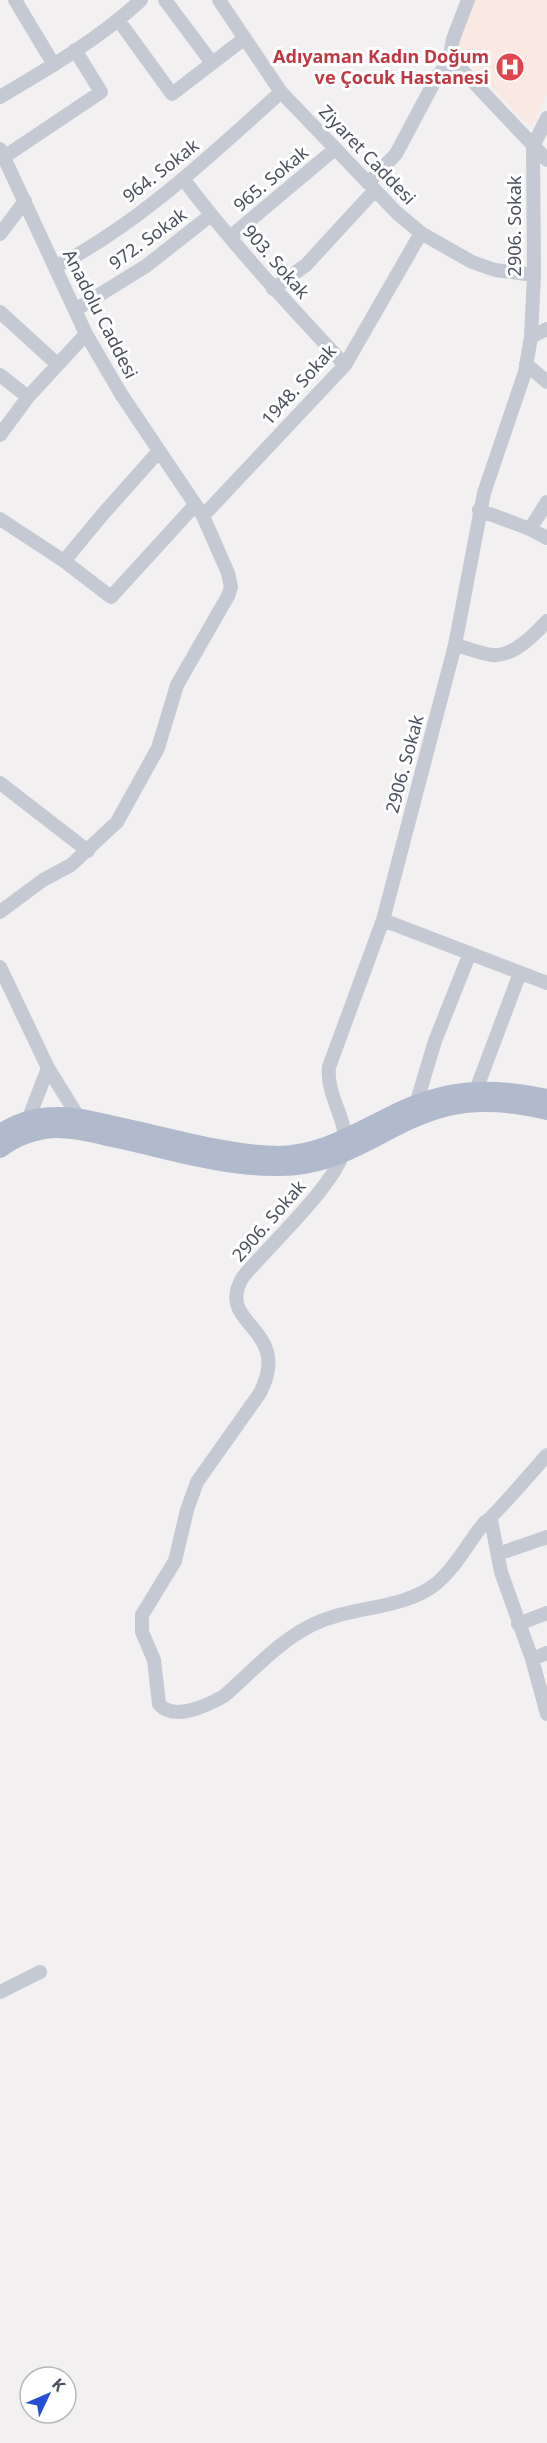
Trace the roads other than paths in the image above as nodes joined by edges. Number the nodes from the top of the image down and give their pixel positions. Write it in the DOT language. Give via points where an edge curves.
graph roads {
  1 [pos="15,0"];
  2 [pos="141,0"];
  3 [pos="165,0"];
  4 [pos="219,0"];
  5 [pos="468,0"];
  6 [pos="119,21"];
  7 [pos="245,38"];
  8 [pos="75,50"];
  9 [pos="212,63"];
  10 [pos="54,65"];
  11 [pos="447,67"];
  12 [pos="281,92"];
  13 [pos="0,97"];
  14 [pos="547,118"];
  15 [pos="533,146"];
  16 [pos="336,149"];
  17 [pos="2,153"];
  18 [pos="547,160"];
  19 [pos="184,180"];
  20 [pos="372,187"];
  21 [pos="25,201"];
  22 [pos="211,215"];
  23 [pos="421,233"];
  24 [pos="0,234"];
  25 [pos="230,237"];
  26 [pos="56,267"];
  27 [pos="534,275"];
  28 [pos="273,289"];
  29 [pos="75,310"];
  30 [pos="0,312"];
  31 [pos="547,329"];
  32 [pos="86,334"];
  33 [pos="531,337"];
  34 [pos="57,364"];
  35 [pos="526,364"];
  36 [pos="345,365"];
  37 [pos="0,375"];
  38 [pos="547,382"];
  39 [pos="28,397"];
  40 [pos="0,435"];
  41 [pos="159,451"];
  42 [pos="547,502"];
  43 [pos="199,510"];
  44 [pos="479,510"];
  45 [pos="0,519"];
  46 [pos="530,529"];
  47 [pos="547,538"];
  48 [pos="64,561"];
  49 [pos="547,621"];
  50 [pos="455,645"];
  51 [pos="0,783"];
  52 [pos="88,850"];
  53 [pos="0,912"];
  54 [pos="383,920"];
  55 [pos="470,952"];
  56 [pos="0,967"];
  57 [pos="520,973"];
  58 [pos="547,983"];
  59 [pos="48,1068"];
  60 [pos="476,1090"];
  61 [pos="547,1098"];
  62 [pos="416,1104"];
  63 [pos="547,1112"];
  64 [pos="28,1120"];
  65 [pos="82,1125"];
  66 [pos="0,1133"];
  67 [pos="345,1147"];
  68 [pos="0,1149"];
  69 [pos="547,1455"];
  70 [pos="491,1520"];
  71 [pos="547,1537"];
  72 [pos="498,1554"];
  73 [pos="547,1613"];
  74 [pos="518,1624"];
  75 [pos="547,1653"];
  76 [pos="531,1659"];
  77 [pos="547,1714"];
  78 [pos="40,1972"];
  79 [pos="0,1992"];
  1 -- 10 [label="street"];
  2 -- 6 [label="street"];
  3 -- 9 [label="street"];
  4 -- 7 [label="street, Ziyaret Caddesi"];
  5 -- 11 [label="street"];
  6 -- 8 [label="street"];
  6 -- 9 [label="street" via="172,94"];
  7 -- 9 [label="street"];
  7 -- 12 [label="street, Ziyaret Caddesi"];
  8 -- 10 [label="street"];
  8 -- 17 [label="street" via="101,92"];
  10 -- 13 [label="street"];
  11 -- 15 [label="street" via="460,69"];
  11 -- 20 [label="street" via="438,75 396,154"];
  12 -- 16 [label="street, Ziyaret Caddesi"];
  12 -- 19 [label="street, 964. Sokak"];
  14 -- 15 [label="street, 2906. Sokak"];
  15 -- 18 [label="street"];
  15 -- 27 [label="street, 2906. Sokak"];
  16 -- 20 [label="street, Ziyaret Caddesi"];
  16 -- 25 [label="street, 965. Sokak"];
  17 -- 21 [label="street, Anadolu Caddesi"];
  19 -- 22 [label="street, 903. Sokak"];
  19 -- 26 [label="street, 964. Sokak" via="90,248"];
  20 -- 23 [label="street, Ziyaret Caddesi"];
  20 -- 28 [label="street" via="306,265"];
  21 -- 24 [label="street"];
  21 -- 26 [label="street, Anadolu Caddesi"];
  22 -- 25 [label="street, 903. Sokak"];
  22 -- 29 [label="street, 972. Sokak" via="146,266"];
  23 -- 27 [label="street, Ziyaret Caddesi" via="479,265"];
  23 -- 36 [label="street, 1948. Sokak"];
  25 -- 28 [label="street, 903. Sokak"];
  26 -- 29 [label="street, Anadolu Caddesi"];
  27 -- 33 [label="street, 2906. Sokak"];
  28 -- 36 [label="street, 903. Sokak"];
  29 -- 32 [label="street, Anadolu Caddesi"];
  30 -- 34 [label="street"];
  31 -- 33 [label="street"];
  32 -- 34 [label="street"];
  32 -- 41 [label="street, Anadolu Caddesi"];
  33 -- 35 [label="street, 2906. Sokak"];
  34 -- 39 [label="street"];
  35 -- 38 [label="street"];
  35 -- 44 [label="street, 2906. Sokak"];
  36 -- 43 [label="street, 1948. Sokak"];
  37 -- 39 [label="street"];
  39 -- 40 [label="street"];
  41 -- 43 [label="street, Anadolu Caddesi"];
  41 -- 48 [label="street"];
  42 -- 46 [label="street"];
  43 -- 48 [label="street, 1948. Sokak" via="111,597"];
  43 -- 52 [label="street, Anadolu Caddesi" via="230,576 229,593 177,685 164,734 127,808"];
  44 -- 46 [label="street"];
  44 -- 50 [label="street, 2906. Sokak"];
  45 -- 48 [label="street"];
  46 -- 47 [label="street"];
  49 -- 50 [label="street" via="518,646 502,653 492,655"];
  50 -- 54 [label="street, 2906. Sokak"];
  51 -- 52 [label="street"];
  52 -- 53 [label="street, Anadolu Caddesi" via="72,865 43,880"];
  54 -- 55 [label="street"];
  54 -- 67 [label="street, 2906. Sokak" via="328,1067"];
  55 -- 57 [label="street"];
  55 -- 62 [label="street" via="435,1041"];
  56 -- 59 [label="street"];
  57 -- 58 [label="street"];
  57 -- 60 [label="street"];
  59 -- 64 [label="street"];
  59 -- 65 [label="street"];
  60 -- 61 [label="main road"];
  60 -- 62 [label="main road" via="443,1094"];
  62 -- 67 [label="main road" via="390,1115"];
  63 -- 67 [label="main road" via="495,1103 450,1106"];
  64 -- 65 [label="main road" via="57,1116"];
  64 -- 66 [label="main road"];
  65 -- 67 [label="main road" via="248,1160"];
  65 -- 68 [label="main road" via="39,1131"];
  67 -- 70 [label="street, 2906. Sokak" via="316,1196 238,1287 237,1308 269,1354 267,1377 254,1403 197,1482 176,1561 142,1615 142,1632 154,1660 159,1704 176,1712 214,1702 274,1651 314,1624 410,1598 436,1584 485,1522"];
  69 -- 70 [label="street, 2906. Sokak"];
  70 -- 72 [label="street"];
  71 -- 72 [label="street"];
  72 -- 74 [label="street"];
  73 -- 74 [label="street"];
  74 -- 76 [label="street"];
  75 -- 76 [label="street"];
  76 -- 77 [label="street"];
  78 -- 79 [label="street"];
}
